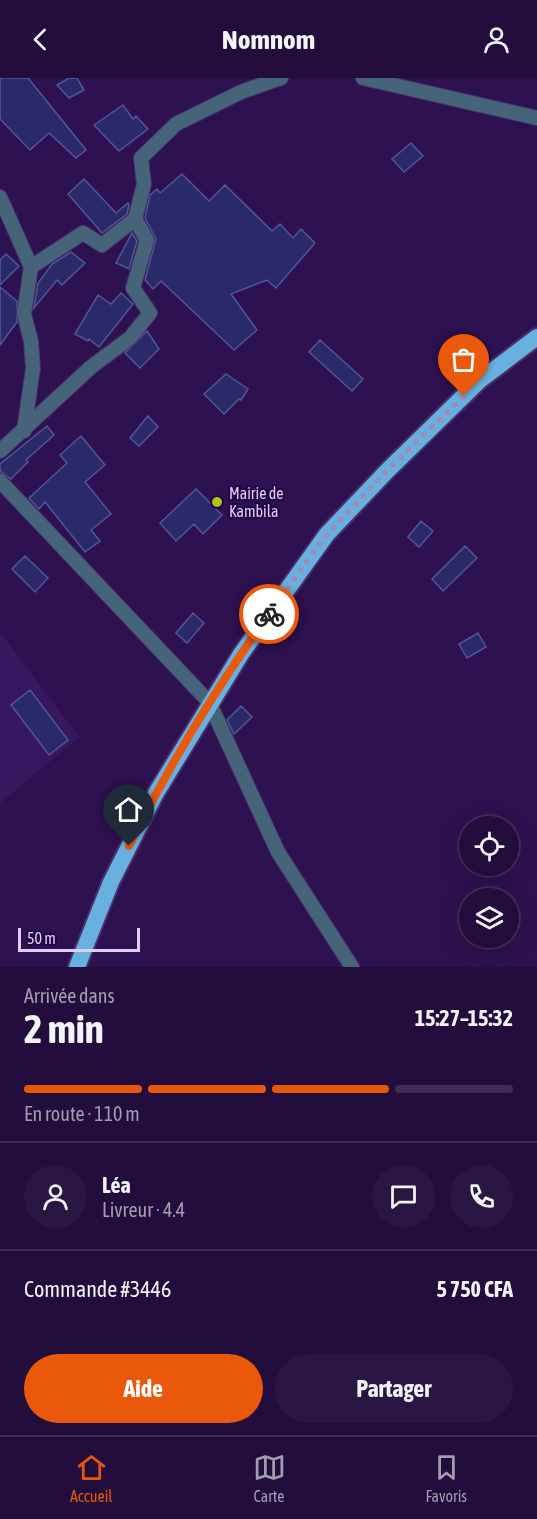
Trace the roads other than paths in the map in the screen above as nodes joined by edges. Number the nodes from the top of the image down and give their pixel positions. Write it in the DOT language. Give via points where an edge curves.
graph roads {
  1 [pos="281,78"];
  2 [pos="363,78"];
  3 [pos="537,118"];
  4 [pos="0,197"];
  5 [pos="135,219"];
  6 [pos="31,267"];
  7 [pos="537,337"];
  8 [pos="24,431"];
  9 [pos="0,451"];
  10 [pos="0,481"];
  11 [pos="209,702"];
  12 [pos="77,967"];
  13 [pos="352,967"];
  1 -- 5 [label="street" via="241,92 176,124 141,158 144,184"];
  2 -- 3 [label="street"];
  4 -- 6 [label="street"];
  5 -- 6 [label="street" via="102,245 82,233"];
  5 -- 8 [label="street" via="147,240 133,288 150,313 130,338 91,367"];
  6 -- 8 [label="street" via="24,314 33,368"];
  7 -- 11 [label="highway" via="479,381 327,534"];
  8 -- 9 [label="street"];
  10 -- 11 [label="street"];
  11 -- 12 [label="highway" via="151,802 111,882"];
  11 -- 13 [label="street" via="278,852"];
}
